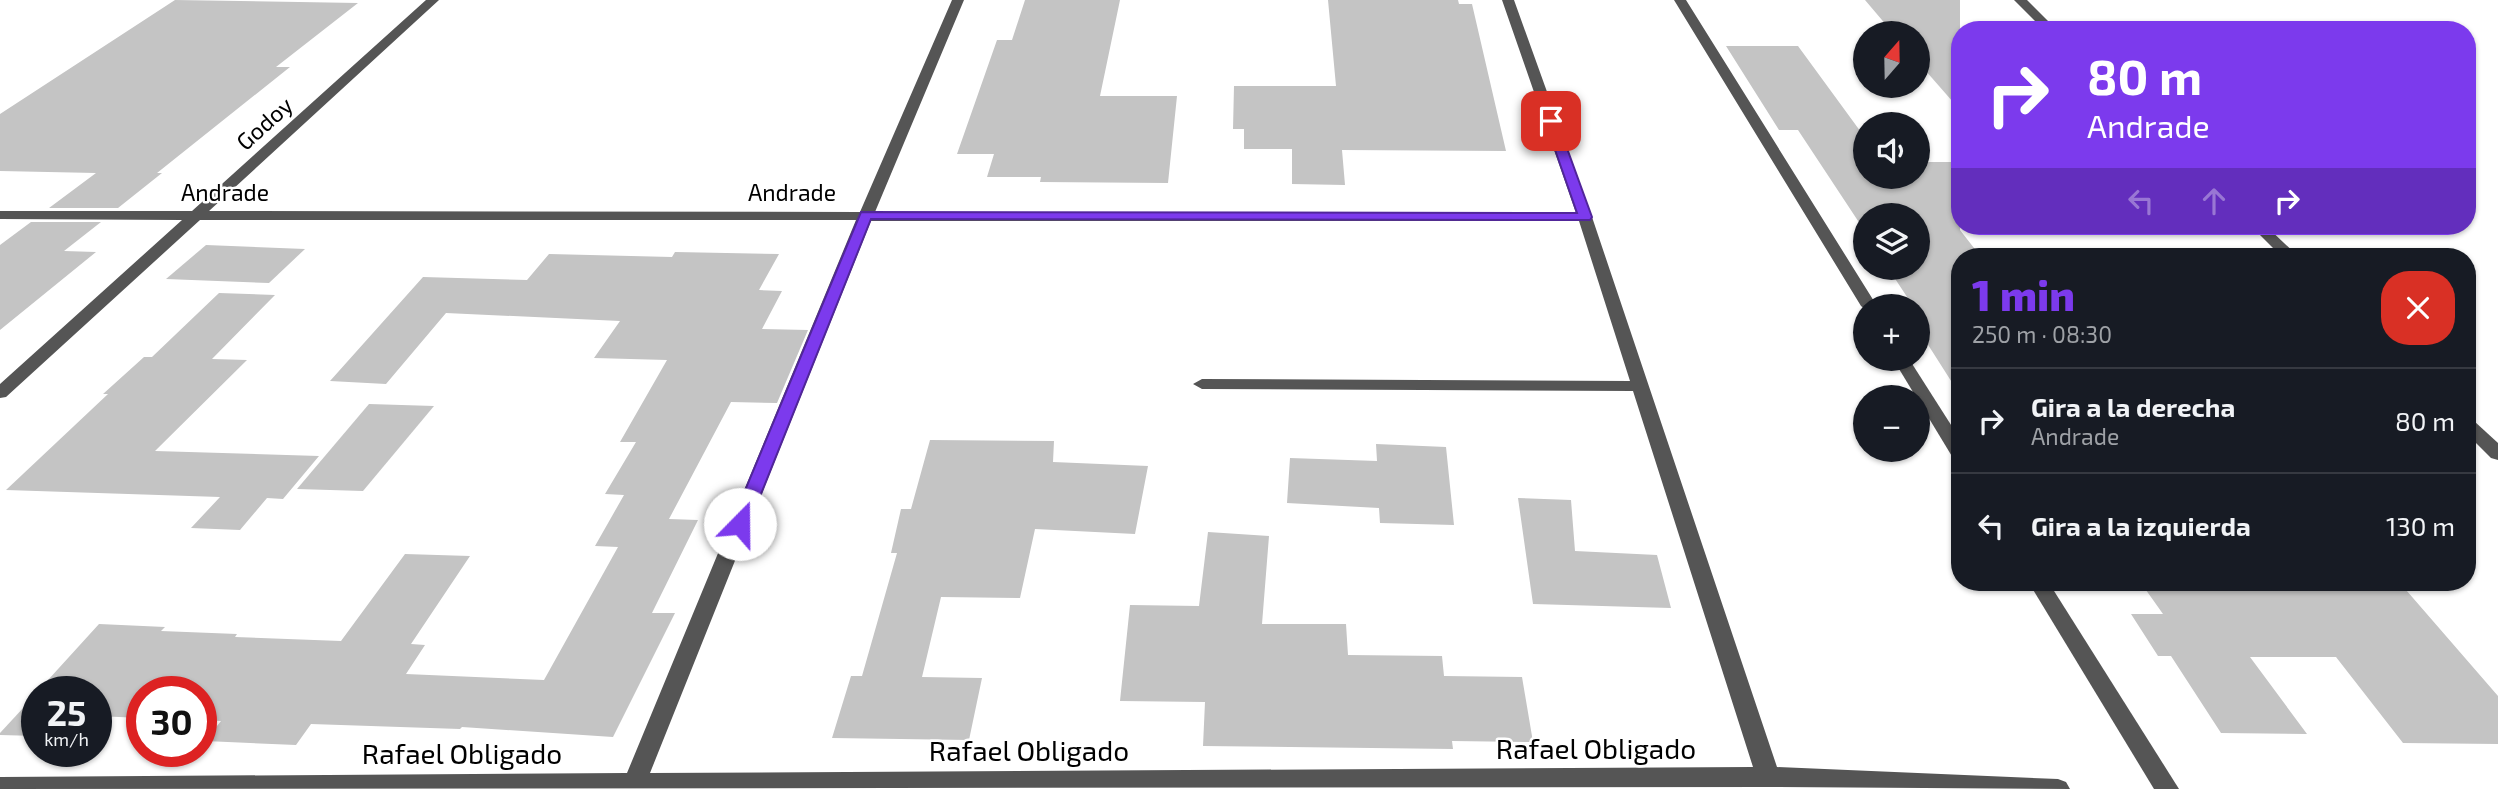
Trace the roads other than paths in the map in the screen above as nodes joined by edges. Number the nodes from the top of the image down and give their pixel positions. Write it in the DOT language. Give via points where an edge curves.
graph roads {
  1 [pos="433,0"];
  2 [pos="958,0"];
  3 [pos="1508,0"];
  4 [pos="1679,0"];
  5 [pos="2020,0"];
  6 [pos="2042,21"];
  7 [pos="0,215"];
  8 [pos="197,215"];
  9 [pos="866,215"];
  10 [pos="1585,217"];
  11 [pos="2268,235"];
  12 [pos="2281,248"];
  13 [pos="1861,294"];
  14 [pos="1908,371"];
  15 [pos="1202,384"];
  16 [pos="1640,386"];
  17 [pos="0,393"];
  18 [pos="2476,433"];
  19 [pos="1951,440"];
  20 [pos="2498,454"];
  21 [pos="2044,591"];
  22 [pos="1768,777"];
  23 [pos="634,785"];
  24 [pos="0,787"];
  25 [pos="2057,789"];
  26 [pos="2166,789"];
  1 -- 8 [label="street, Godoy"];
  2 -- 9 [label="street"];
  3 -- 10 [label="street"];
  4 -- 13 [label="street"];
  5 -- 6 [label="street"];
  7 -- 8 [label="street, Andrade"];
  8 -- 9 [label="street, Andrade"];
  8 -- 17 [label="street, Godoy"];
  9 -- 10 [label="street, Andrade"];
  9 -- 23 [label="street"];
  10 -- 16 [label="street"];
  11 -- 12 [label="street"];
  14 -- 19 [label="street"];
  15 -- 16 [label="street"];
  16 -- 22 [label="street"];
  18 -- 20 [label="street"];
  21 -- 26 [label="street"];
  22 -- 23 [label="street, Rafael Obligado"];
  22 -- 25 [label="street, Rafael Obligado"];
  23 -- 24 [label="street, Rafael Obligado"];
}
